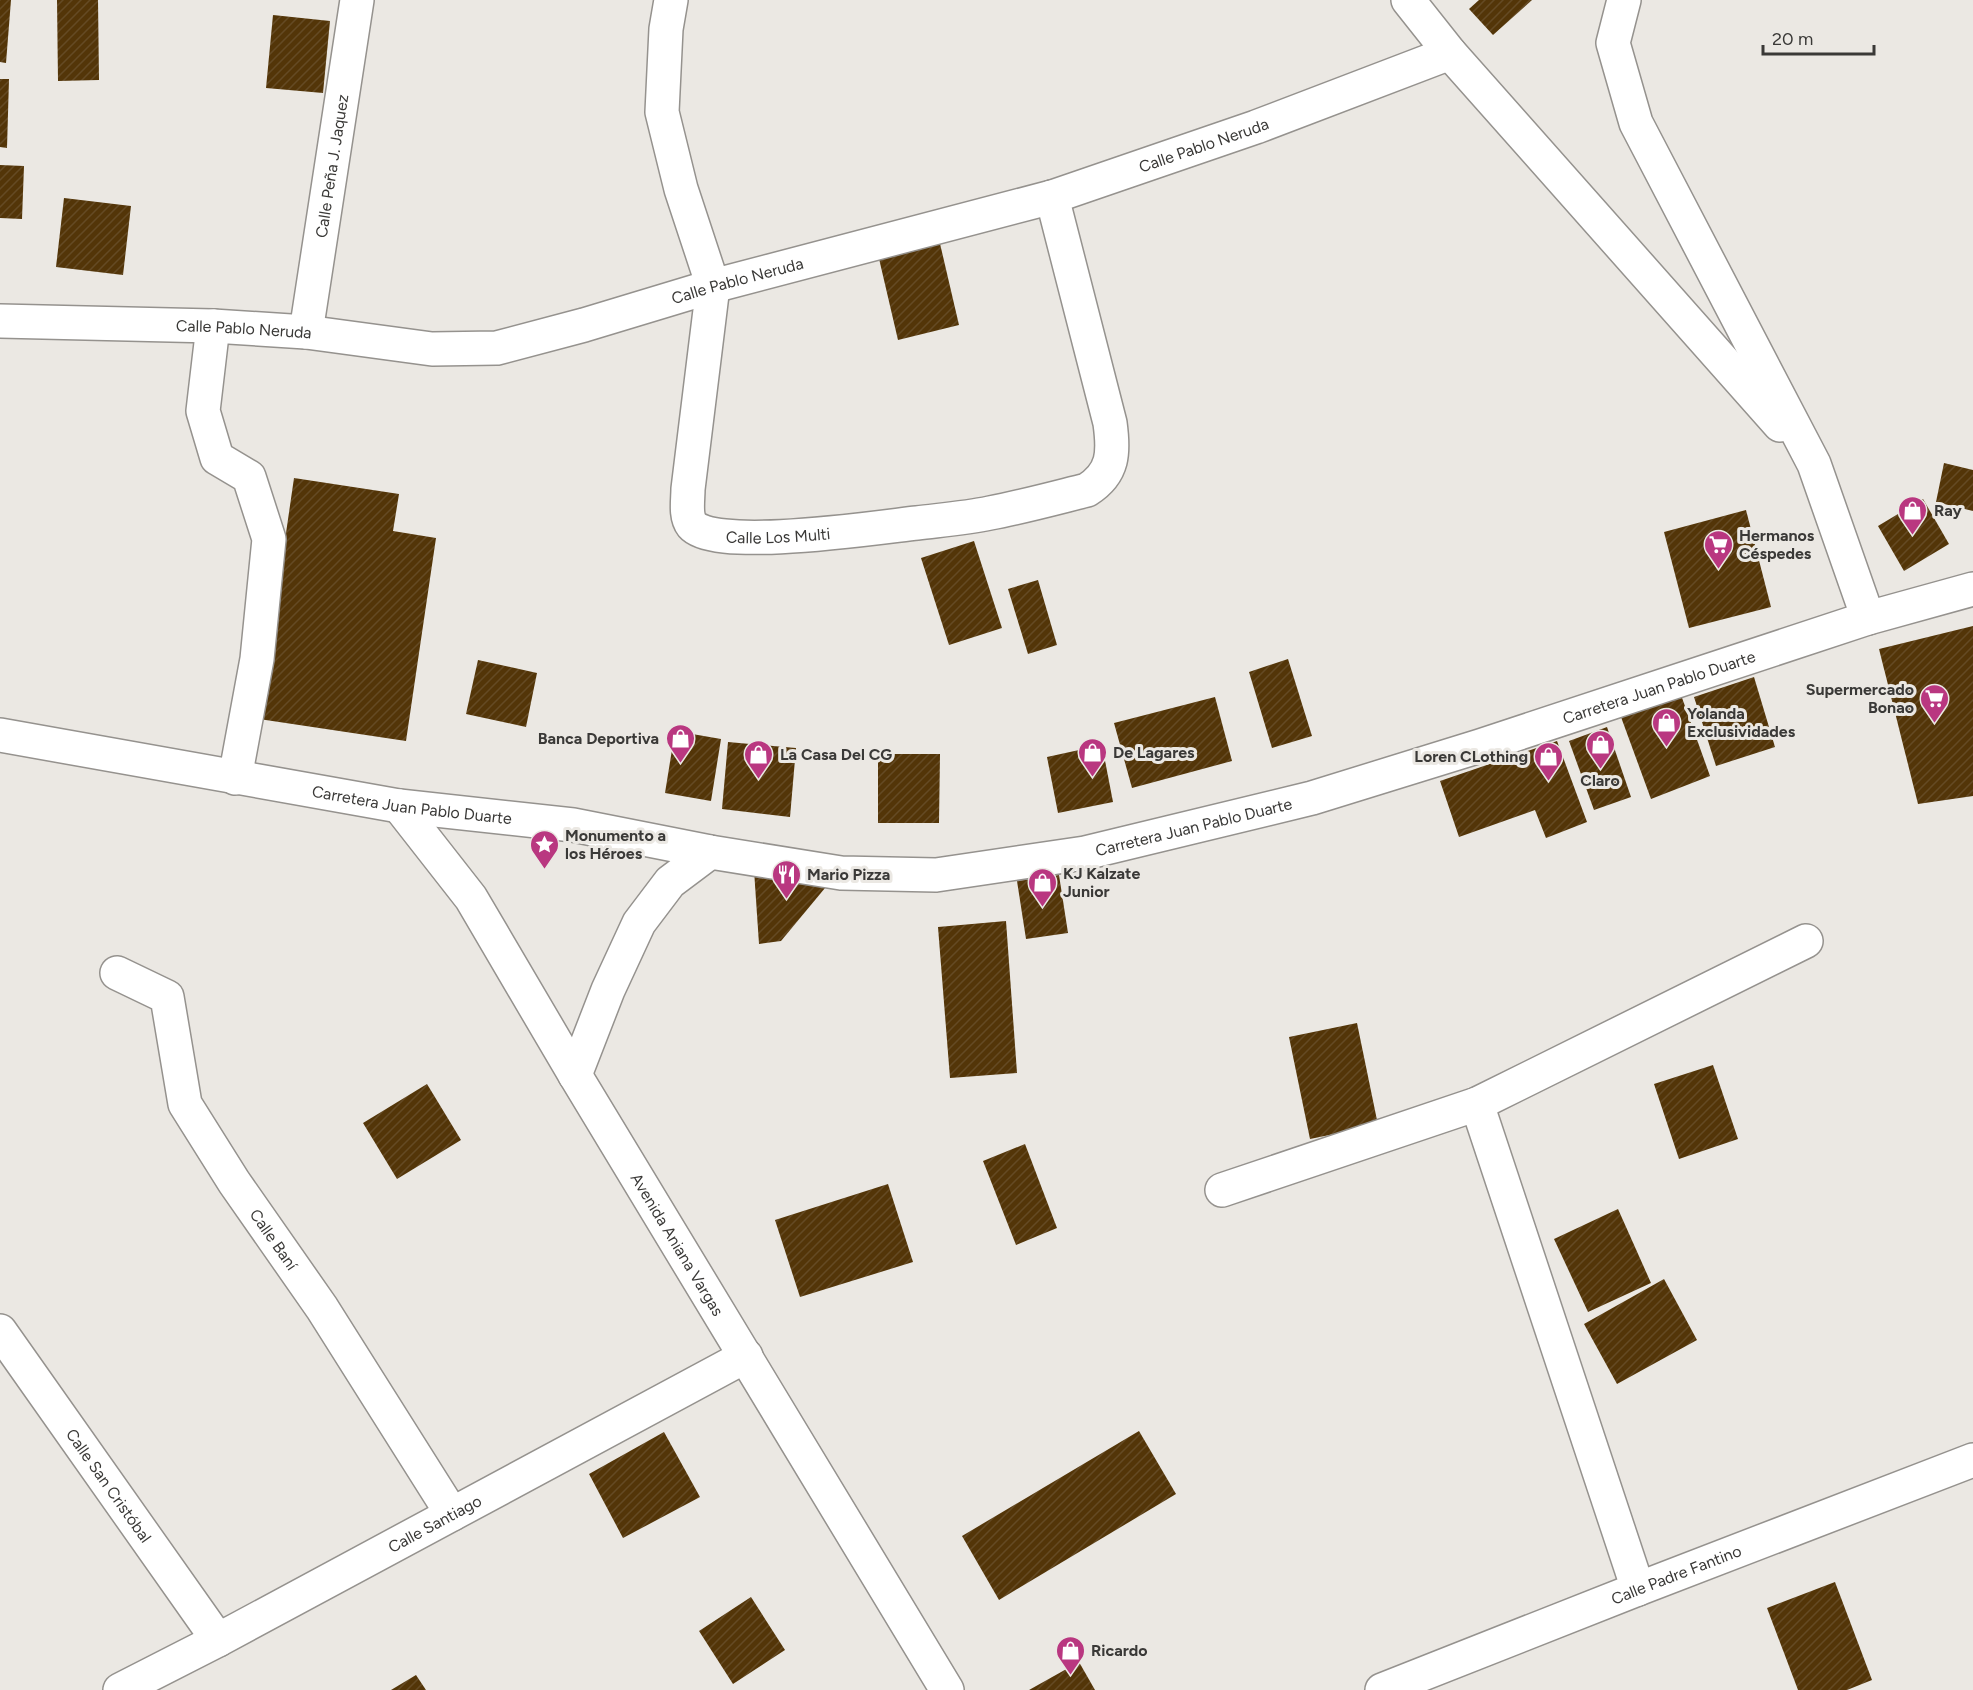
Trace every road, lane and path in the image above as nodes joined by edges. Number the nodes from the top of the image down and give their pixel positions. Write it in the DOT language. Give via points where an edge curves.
graph roads {
  1 [pos="357,0"];
  2 [pos="671,0"];
  3 [pos="1408,0"];
  4 [pos="1624,0"];
  5 [pos="1450,53"];
  6 [pos="1052,197"];
  7 [pos="713,286"];
  8 [pos="0,321"];
  9 [pos="213,326"];
  10 [pos="306,332"];
  11 [pos="1814,464"];
  12 [pos="1973,589"];
  13 [pos="1868,618"];
  14 [pos="0,735"];
  15 [pos="235,778"];
  16 [pos="399,806"];
  17 [pos="710,852"];
  18 [pos="1806,941"];
  19 [pos="117,973"];
  20 [pos="575,1075"];
  21 [pos="1477,1104"];
  22 [pos="1222,1190"];
  23 [pos="0,1331"];
  24 [pos="746,1356"];
  25 [pos="1973,1460"];
  26 [pos="452,1514"];
  27 [pos="1638,1589"];
  28 [pos="218,1640"];
  29 [pos="120,1690"];
  30 [pos="947,1690"];
  31 [pos="1382,1690"];
  1 -- 10 [label="street, Calle Peña J. Jaquez"];
  2 -- 7 [label="street, Calle Los Multi" via="662,112 681,189"];
  3 -- 5 [label="street"];
  4 -- 11 [label="street" via="1613,43 1636,123"];
  5 -- 6 [label="street, Calle Pablo Neruda" via="1256,127"];
  5 -- 11 [label="street"];
  6 -- 7 [label="street, Calle Pablo Neruda"];
  6 -- 7 [label="street, Calle Los Multi" via="1113,444 1110,463 1101,481 1087,490 987,514 839,532 766,538 702,532 692,524 687,509"];
  7 -- 10 [label="street, Calle Pablo Neruda" via="497,348 432,349"];
  8 -- 9 [label="street, Calle Pablo Neruda"];
  9 -- 10 [label="street, Calle Pablo Neruda"];
  9 -- 15 [label="street" via="203,411 217,458 249,477 269,539 257,659"];
  11 -- 13 [label="street"];
  12 -- 13 [label="street, Carretera Juan Pablo Duarte"];
  13 -- 17 [label="street, Carretera Juan Pablo Duarte" via="1312,798 1085,853 936,875 841,873"];
  14 -- 15 [label="street, Carretera Juan Pablo Duarte"];
  15 -- 16 [label="street, Carretera Juan Pablo Duarte"];
  16 -- 17 [label="street, Carretera Juan Pablo Duarte" via="573,825"];
  16 -- 20 [label="street, Avenida Aniana Vargas" via="471,898"];
  17 -- 20 [label="street" via="670,882 639,923"];
  18 -- 21 [label="street"];
  19 -- 26 [label="street, Calle Baní" via="167,997 185,1104 322,1308"];
  20 -- 24 [label="street, Avenida Aniana Vargas"];
  21 -- 22 [label="street"];
  21 -- 27 [label="street"];
  23 -- 28 [label="street, Calle San Cristóbal"];
  24 -- 26 [label="street, Calle Santiago"];
  24 -- 30 [label="street, Avenida Aniana Vargas"];
  25 -- 27 [label="street, Calle Padre Fantino"];
  26 -- 28 [label="street, Calle Santiago"];
  27 -- 31 [label="street, Calle Padre Fantino"];
  28 -- 29 [label="street, Calle Santiago"];
}
